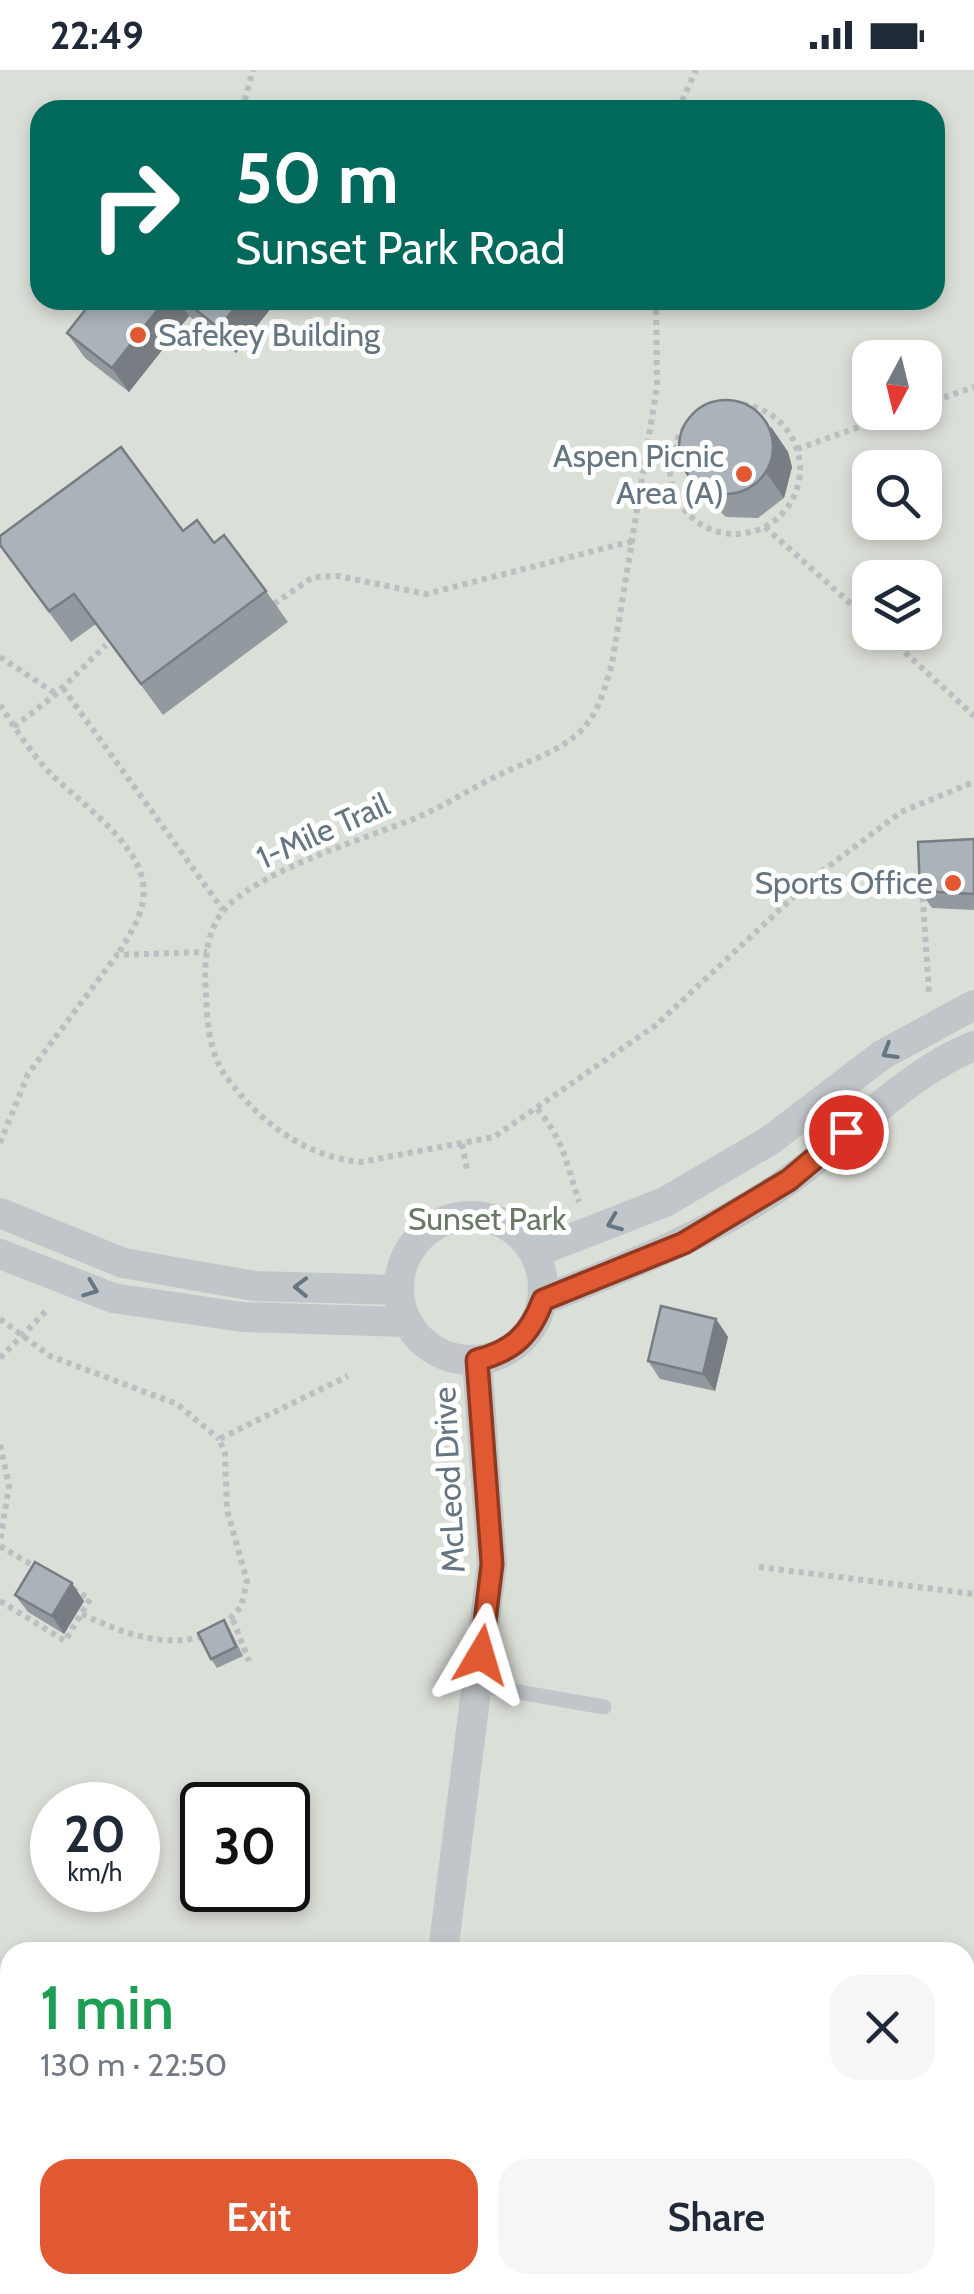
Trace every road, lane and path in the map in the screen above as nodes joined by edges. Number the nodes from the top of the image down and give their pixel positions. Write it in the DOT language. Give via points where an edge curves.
graph roads {
  1 [pos="252,70"];
  2 [pos="696,70"];
  3 [pos="244,100"];
  4 [pos="682,100"];
  5 [pos="656,310"];
  6 [pos="974,387"];
  7 [pos="942,398"];
  8 [pos="852,429"];
  9 [pos="796,449"];
  10 [pos="646,460"];
  11 [pos="670,462"];
  12 [pos="765,527"];
  13 [pos="633,542"];
  14 [pos="274,604"];
  15 [pos="852,605"];
  16 [pos="106,645"];
  17 [pos="902,650"];
  18 [pos="0,657"];
  19 [pos="59,691"];
  20 [pos="0,705"];
  21 [pos="974,716"];
  22 [pos="14,727"];
  23 [pos="974,782"];
  24 [pos="922,882"];
  25 [pos="223,910"];
  26 [pos="207,952"];
  27 [pos="118,955"];
  28 [pos="929,993"];
  29 [pos="974,1005"];
  30 [pos="974,1046"];
  31 [pos="537,1108"];
  32 [pos="0,1143"];
  33 [pos="462,1144"];
  34 [pos="467,1170"];
  35 [pos="575,1191"];
  36 [pos="0,1213"];
  37 [pos="534,1253"];
  38 [pos="0,1254"];
  39 [pos="398,1290"];
  40 [pos="543,1300"];
  41 [pos="53,1304"];
  42 [pos="0,1319"];
  43 [pos="408,1322"];
  44 [pos="20,1335"];
  45 [pos="0,1358"];
  46 [pos="477,1360"];
  47 [pos="348,1376"];
  48 [pos="219,1439"];
  49 [pos="0,1445"];
  50 [pos="0,1544"];
  51 [pos="759,1567"];
  52 [pos="45,1573"];
  53 [pos="60,1582"];
  54 [pos="974,1594"];
  55 [pos="0,1602"];
  56 [pos="82,1614"];
  57 [pos="233,1620"];
  58 [pos="249,1662"];
  59 [pos="478,1685"];
  60 [pos="604,1707"];
  61 [pos="444,1942"];
  1 -- 3 [label="path"];
  2 -- 4 [label="path"];
  5 -- 10 [label="path, 1-Mile Trail" via="657,387"];
  6 -- 7 [label="path"];
  8 -- 9 [label="path"];
  9 -- 11 [label="path" via="777,419 737,404 696,416"];
  9 -- 12 [label="path" via="800,476 794,497"];
  10 -- 11 [label="path"];
  10 -- 13 [label="path, 1-Mile Trail"];
  11 -- 12 [label="path" via="674,494 702,525 744,534"];
  12 -- 15 [label="path"];
  13 -- 14 [label="path" via="426,594 313,577"];
  13 -- 25 [label="path, 1-Mile Trail" via="612,664 597,708 576,735 422,815 270,878"];
  16 -- 19 [label="path"];
  17 -- 21 [label="path"];
  18 -- 19 [label="path"];
  19 -- 22 [label="path"];
  19 -- 25 [label="path"];
  20 -- 22 [label="path"];
  22 -- 27 [label="path" via="48,771 104,820 140,869 140,914"];
  23 -- 31 [label="path" via="900,812 816,875 656,1025"];
  24 -- 28 [label="path"];
  25 -- 26 [label="path"];
  26 -- 27 [label="path"];
  26 -- 33 [label="path" via="208,1024 220,1067 244,1102 281,1133 323,1155 361,1162"];
  27 -- 32 [label="path" via="28,1074"];
  29 -- 37 [label="street, one-way" via="882,1055 769,1142 664,1202"];
  30 -- 40 [label="street" via="875,1108 789,1180 684,1243"];
  31 -- 33 [label="path" via="494,1137"];
  31 -- 35 [label="path" via="552,1126"];
  33 -- 34 [label="path"];
  39 -- 36 [label="street, one-way" via="254,1286 123,1264"];
  37 -- 39 [label="street" via="499,1221 451,1218 412,1245"];
  37 -- 40 [label="street"];
  38 -- 43 [label="street, one-way" via="113,1298 242,1316"];
  39 -- 43 [label="street"];
  40 -- 46 [label="street" via="520,1341"];
  41 -- 44 [label="path"];
  42 -- 44 [label="path"];
  43 -- 46 [label="street" via="431,1349"];
  44 -- 45 [label="path"];
  44 -- 48 [label="path" via="64,1362 176,1404"];
  46 -- 59 [label="street, McLeod Drive" via="492,1564"];
  47 -- 48 [label="path"];
  48 -- 57 [label="path" via="227,1510 247,1581"];
  49 -- 50 [label="path" via="9,1485"];
  50 -- 52 [label="path"];
  51 -- 54 [label="path"];
  53 -- 56 [label="path" via="90,1599"];
  55 -- 56 [label="path" via="64,1641"];
  56 -- 57 [label="path" via="144,1638 177,1641 206,1636"];
  57 -- 58 [label="path"];
  59 -- 60 [label="lane"];
  59 -- 61 [label="street, McLeod Drive"];
}
